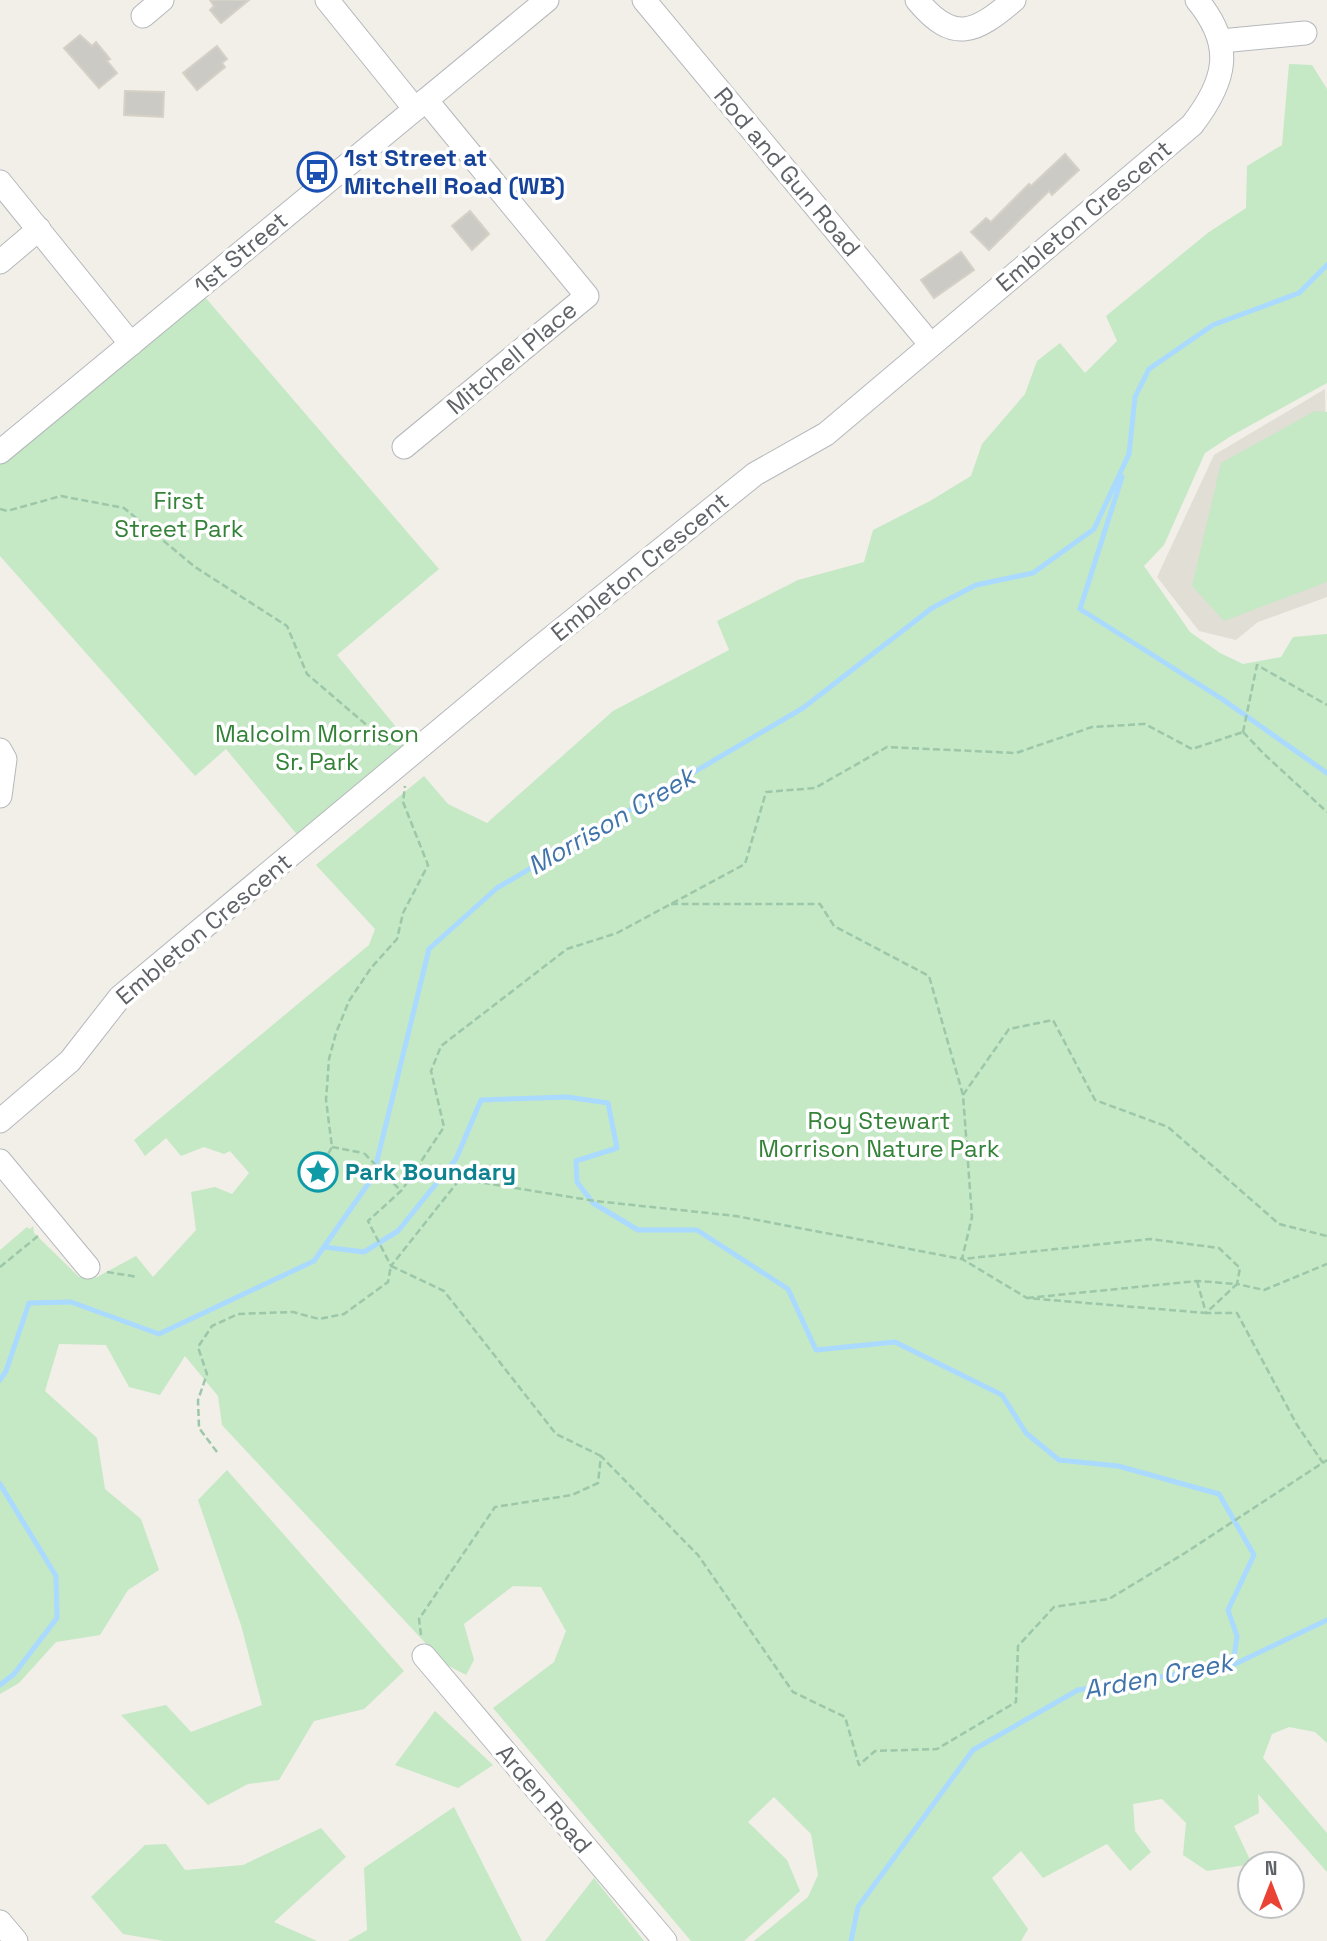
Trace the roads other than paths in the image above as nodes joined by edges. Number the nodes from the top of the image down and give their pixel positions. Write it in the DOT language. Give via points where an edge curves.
graph roads {
  1 [pos="162,0"];
  2 [pos="327,0"];
  3 [pos="547,0"];
  4 [pos="643,0"];
  5 [pos="917,0"];
  6 [pos="1014,0"];
  7 [pos="1197,0"];
  8 [pos="143,16"];
  9 [pos="1305,33"];
  10 [pos="1221,41"];
  11 [pos="421,105"];
  12 [pos="0,182"];
  13 [pos="39,229"];
  14 [pos="0,261"];
  15 [pos="131,344"];
  16 [pos="931,345"];
  17 [pos="404,447"];
  18 [pos="0,452"];
  19 [pos="0,750"];
  20 [pos="0,796"];
  21 [pos="0,1121"];
  22 [pos="0,1161"];
  23 [pos="88,1267"];
  24 [pos="424,1656"];
  25 [pos="0,1922"];
  26 [pos="16,1941"];
  27 [pos="665,1941"];
  1 -- 8 [label="street"];
  2 -- 11 [label="street"];
  3 -- 11 [label="street, 1st Street"];
  4 -- 16 [label="street, Rod and Gun Road"];
  5 -- 6 [label="street" via="945,25 967,30 987,22"];
  7 -- 10 [label="street, Embleton Crescent"];
  9 -- 10 [label="street"];
  10 -- 16 [label="street, Embleton Crescent" via="1222,67 1211,100 1192,125"];
  11 -- 15 [label="street, 1st Street"];
  11 -- 17 [label="street, Mitchell Place" via="587,296"];
  12 -- 13 [label="street"];
  13 -- 14 [label="street"];
  13 -- 15 [label="street"];
  15 -- 18 [label="street, 1st Street"];
  16 -- 21 [label="street, Embleton Crescent" via="826,434 755,474 535,651 120,997 70,1061"];
  19 -- 20 [label="street" via="5,759"];
  22 -- 23 [label="street"];
  24 -- 27 [label="street, Arden Road"];
  25 -- 26 [label="street"];
}
